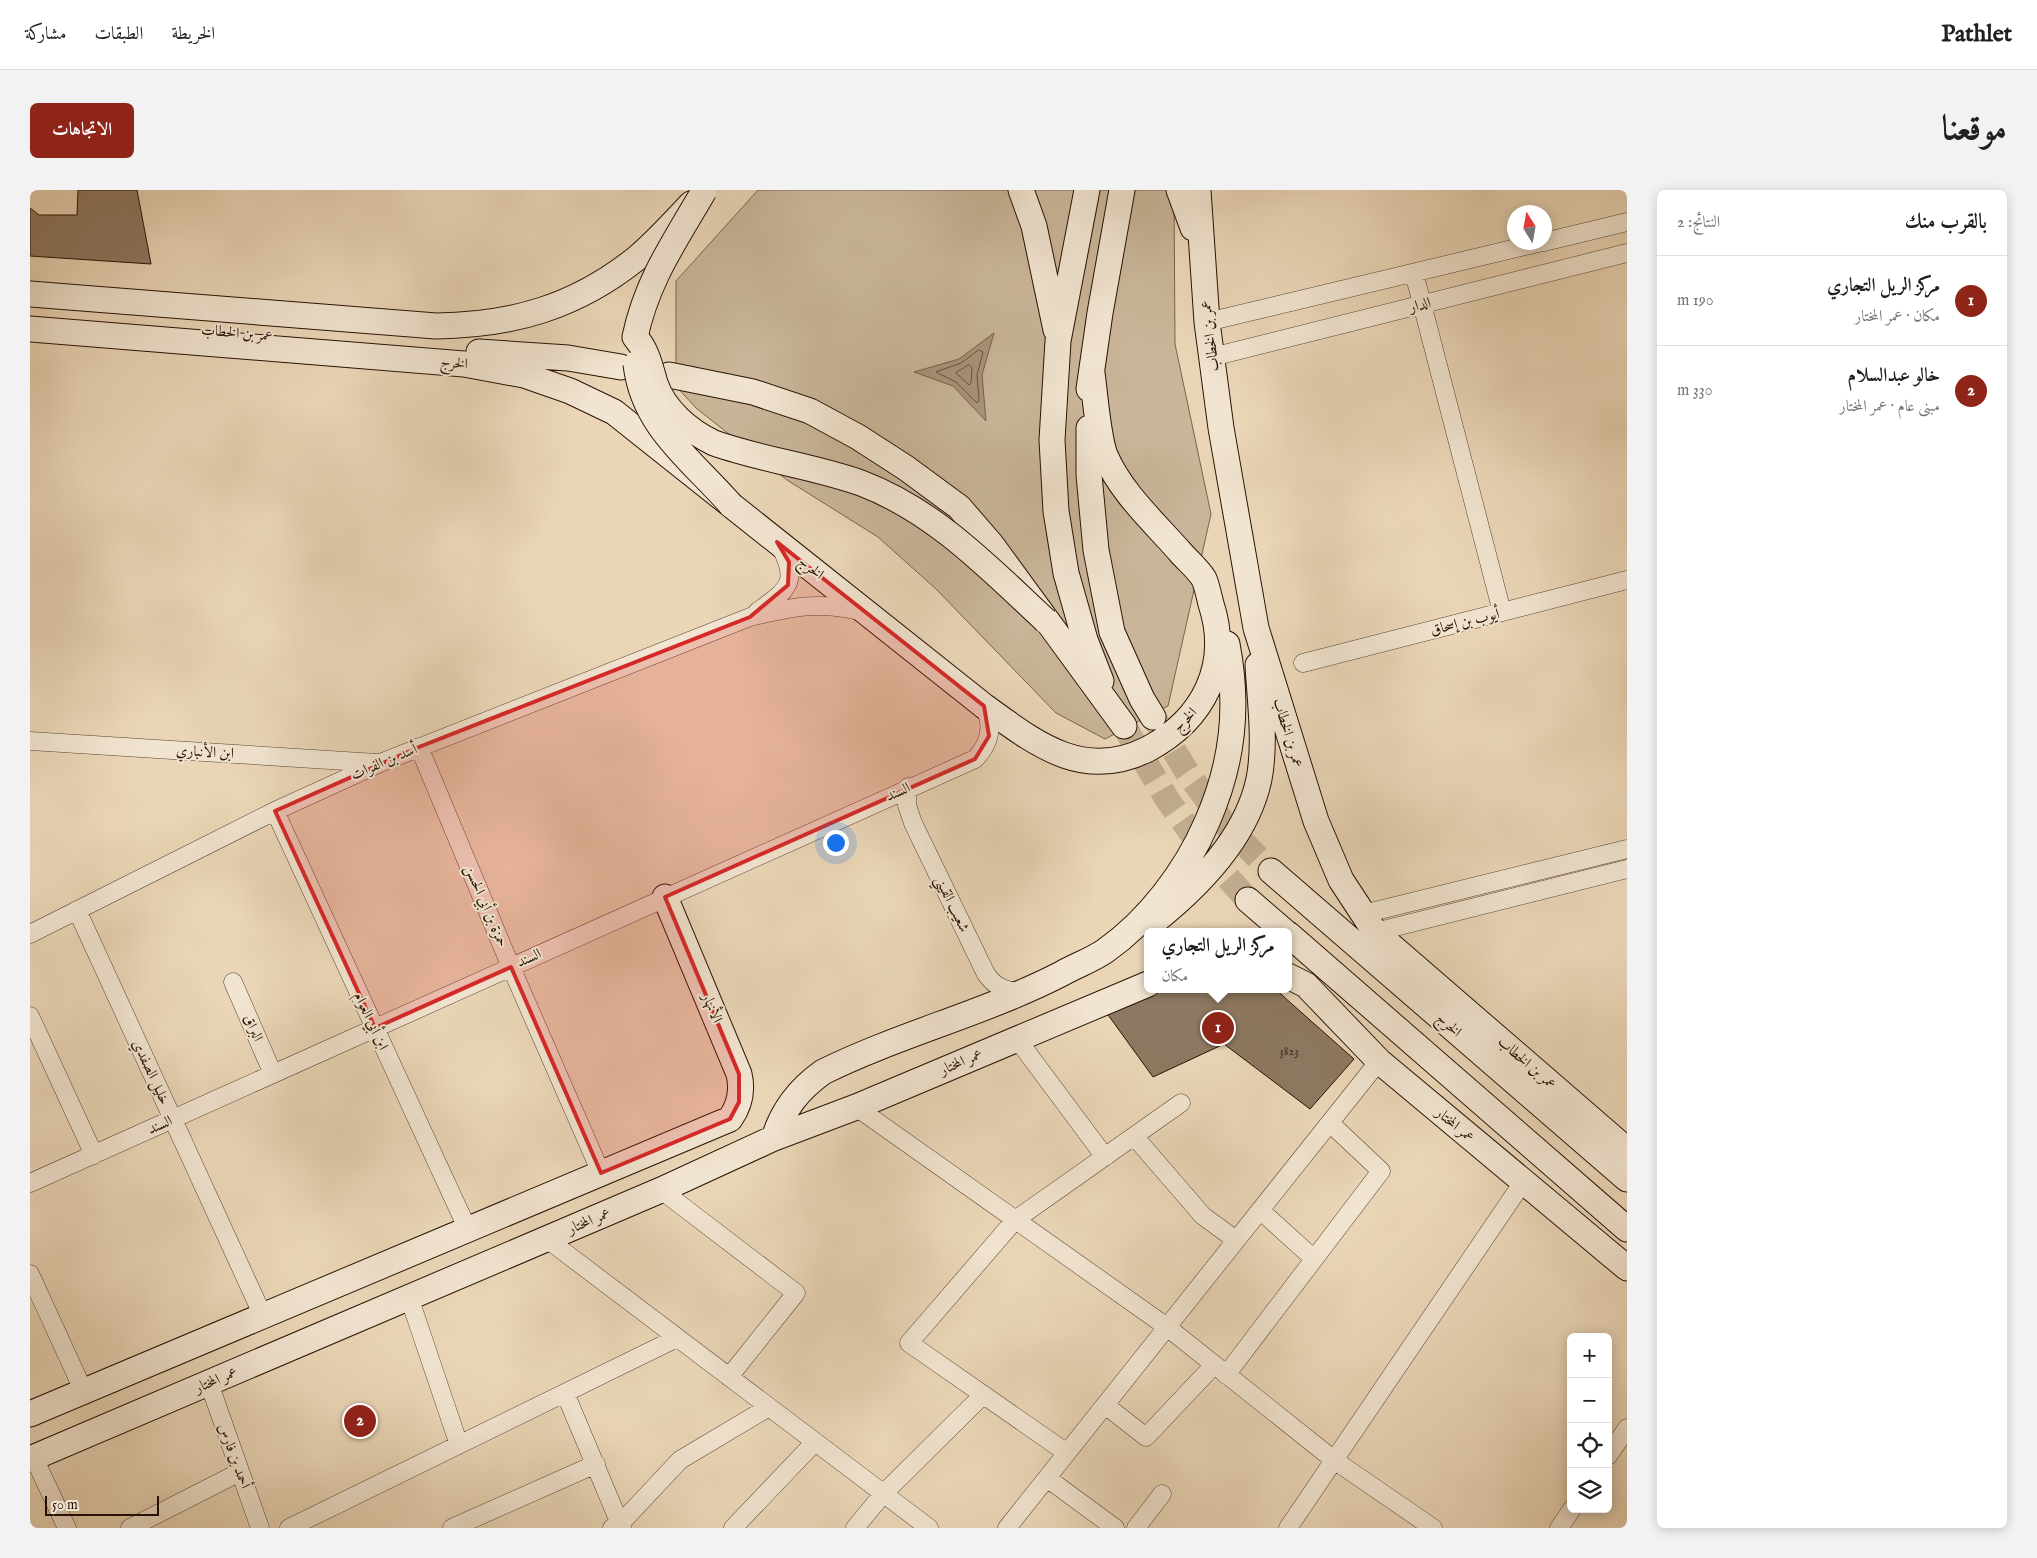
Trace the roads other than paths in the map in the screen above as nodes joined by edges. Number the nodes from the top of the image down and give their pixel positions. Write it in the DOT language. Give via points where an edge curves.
graph roads {
  1 [pos="1021,190"];
  2 [pos="1087,190"];
  3 [pos="1122,190"];
  4 [pos="1179,190"];
  5 [pos="1198,190"];
  6 [pos="705,191"];
  7 [pos="1627,222"];
  8 [pos="1552,240"];
  9 [pos="1510,250"];
  10 [pos="1202,253"];
  11 [pos="1627,253"];
  12 [pos="1414,273"];
  13 [pos="30,294"];
  14 [pos="1421,304"];
  15 [pos="1207,322"];
  16 [pos="30,328"];
  17 [pos="635,337"];
  18 [pos="1058,341"];
  19 [pos="444,350"];
  20 [pos="1212,357"];
  21 [pos="620,367"];
  22 [pos="1092,373"];
  23 [pos="669,375"];
  24 [pos="731,505"];
  25 [pos="778,542"];
  26 [pos="1204,578"];
  27 [pos="1627,580"];
  28 [pos="1502,612"];
  29 [pos="868,613"];
  30 [pos="750,617"];
  31 [pos="1046,621"];
  32 [pos="1256,628"];
  33 [pos="1303,663"];
  34 [pos="984,706"];
  35 [pos="1153,717"];
  36 [pos="30,742"];
  37 [pos="419,747"];
  38 [pos="380,763"];
  39 [pos="908,787"];
  40 [pos="275,811"];
  41 [pos="1627,849"];
  42 [pos="1627,869"];
  43 [pos="1271,871"];
  44 [pos="665,897"];
  45 [pos="1248,900"];
  46 [pos="77,910"];
  47 [pos="1369,923"];
  48 [pos="1280,928"];
  49 [pos="30,934"];
  50 [pos="1292,937"];
  51 [pos="1104,952"];
  52 [pos="511,967"];
  53 [pos="1292,978"];
  54 [pos="233,982"];
  55 [pos="1144,986"];
  56 [pos="1028,991"];
  57 [pos="30,1016"];
  58 [pos="375,1028"];
  59 [pos="1017,1039"];
  60 [pos="1379,1061"];
  61 [pos="273,1074"];
  62 [pos="1182,1103"];
  63 [pos="856,1108"];
  64 [pos="173,1119"];
  65 [pos="1330,1123"];
  66 [pos="1134,1136"];
  67 [pos="774,1138"];
  68 [pos="1627,1150"];
  69 [pos="94,1155"];
  70 [pos="1105,1157"];
  71 [pos="601,1173"];
  72 [pos="1627,1179"];
  73 [pos="1523,1182"];
  74 [pos="30,1183"];
  75 [pos="661,1190"];
  76 [pos="1260,1210"];
  77 [pos="1016,1220"];
  78 [pos="1627,1229"];
  79 [pos="468,1230"];
  80 [pos="547,1239"];
  81 [pos="1236,1240"];
  82 [pos="1314,1259"];
  83 [pos="1627,1268"];
  84 [pos="30,1274"];
  85 [pos="410,1298"];
  86 [pos="263,1316"];
  87 [pos="1167,1327"];
  88 [pos="677,1338"];
  89 [pos="1220,1370"];
  90 [pos="729,1377"];
  91 [pos="209,1383"];
  92 [pos="84,1392"];
  93 [pos="565,1393"];
  94 [pos="983,1395"];
  95 [pos="1105,1405"];
  96 [pos="769,1407"];
  97 [pos="30,1414"];
  98 [pos="1627,1428"];
  99 [pos="815,1442"];
  100 [pos="459,1445"];
  101 [pos="1612,1450"];
  102 [pos="1067,1454"];
  103 [pos="32,1458"];
  104 [pos="1334,1460"];
  105 [pos="596,1464"];
  106 [pos="240,1472"];
  107 [pos="1048,1478"];
  108 [pos="883,1494"];
  109 [pos="1162,1494"];
  110 [pos="1569,1513"];
  111 [pos="618,1527"];
  112 [pos="67,1528"];
  113 [pos="130,1528"];
  114 [pos="260,1528"];
  115 [pos="289,1528"];
  116 [pos="452,1528"];
  117 [pos="732,1528"];
  118 [pos="855,1528"];
  119 [pos="929,1528"];
  120 [pos="1008,1528"];
  121 [pos="1115,1528"];
  122 [pos="1136,1528"];
  123 [pos="1288,1528"];
  124 [pos="1433,1528"];
  125 [pos="1559,1528"];
  1 -- 18 [label="main road" via="1034,226"];
  2 -- 18 [label="main road"];
  3 -- 22 [label="main road"];
  4 -- 10 [label="main road"];
  5 -- 10 [label="main road, عمر بن الخطاب"];
  6 -- 13 [label="main road" via="638,257 609,278 552,307 508,320 436,326"];
  6 -- 17 [label="main road, bridge" via="655,274"];
  7 -- 8 [label="street"];
  9 -- 12 [label="street"];
  10 -- 15 [label="main road, عمر بن الخطاب"];
  11 -- 14 [label="street, الدار"];
  12 -- 14 [label="street"];
  12 -- 15 [label="street"];
  14 -- 20 [label="street, الدار"];
  14 -- 28 [label="street"];
  15 -- 20 [label="main road, عمر بن الخطاب"];
  16 -- 19 [label="main road, عمر بن الخطاب" via="101,322"];
  16 -- 24 [label="main road, الخرج" via="464,364 524,374 570,390 614,412"];
  17 -- 24 [label="main road, bridge" via="638,379 651,416"];
  17 -- 31 [label="main road, bridge" via="644,346 656,386 668,408 699,436 729,448 836,475 900,501 970,550"];
  18 -- 31 [label="main road" via="1052,440 1056,511 1066,573 1085,640 1105,692 1124,726"];
  19 -- 21 [label="main road, الخرج" via="568,358"];
  20 -- 32 [label="main road, عمر بن الخطاب"];
  22 -- 26 [label="main road, الخرج" via="1105,454 1124,488"];
  22 -- 35 [label="main road" via="1088,397 1089,475 1096,550 1112,632"];
  23 -- 31 [label="main road" via="753,392 810,411 906,468 959,507 992,544"];
  24 -- 25 [label="main road, الخرج"];
  25 -- 29 [label="main road, الخرج"];
  25 -- 30 [label="street, أسد بن الفرات" via="791,573 788,585 783,593"];
  26 -- 34 [label="main road, الخرج" via="1217,627 1215,668 1198,708 1161,742 1120,759 1078,760 1036,744"];
  26 -- 51 [label="main road" via="1221,614 1231,671 1230,754 1204,828 1178,874 1144,916"];
  27 -- 28 [label="street, أيوب بن إسحاق"];
  28 -- 33 [label="street, أيوب بن إسحاق"];
  29 -- 30 [label="street, أسد بن الفرات" via="843,607 797,606"];
  29 -- 34 [label="main road, الخرج"];
  30 -- 37 [label="street, أسد بن الفرات"];
  32 -- 47 [label="main road, عمر بن الخطاب" via="1316,821 1341,880"];
  32 -- 51 [label="main road" via="1261,761 1249,810 1223,852 1192,889 1150,924"];
  34 -- 39 [label="street, السند" via="990,728 982,753 975,759"];
  36 -- 38 [label="street, ابن الأنباري"];
  37 -- 38 [label="street, أسد بن الفرات"];
  37 -- 52 [label="street, حمزة بن أبي الحسن"];
  38 -- 40 [label="street, أسد بن الفرات"];
  39 -- 44 [label="street, السند"];
  39 -- 56 [label="street, شعيب القيني" via="907,806 912,823 986,974 1006,991"];
  40 -- 46 [label="street, أسد بن الفرات"];
  40 -- 58 [label="street, ابن أبي العوام"];
  41 -- 47 [label="street"];
  42 -- 47 [label="street"];
  43 -- 72 [label="main road, الخرج"];
  44 -- 52 [label="street, السند"];
  44 -- 71 [label="main road, الأنهار" via="739,1074 740,1102 730,1119"];
  45 -- 48 [label="main road"];
  46 -- 49 [label="street, أسد بن الفرات"];
  46 -- 64 [label="street, خليل الصفدي"];
  47 -- 68 [label="main road, عمر بن الخطاب"];
  50 -- 78 [label="main road"];
  51 -- 56 [label="main road"];
  52 -- 58 [label="street, السند"];
  52 -- 71 [label="street, حمزة بن أبي الحسن"];
  53 -- 60 [label="main road, عمر المختار" via="1306,985"];
  54 -- 61 [label="street, البراق"];
  55 -- 59 [label="main road, عمر المختار"];
  56 -- 67 [label="main road" via="823,1072 792,1100"];
  57 -- 69 [label="street"];
  58 -- 61 [label="street, السند"];
  58 -- 79 [label="street, ابن أبي العوام"];
  59 -- 63 [label="main road, عمر المختار"];
  59 -- 70 [label="street"];
  60 -- 65 [label="street"];
  60 -- 73 [label="main road, عمر المختار"];
  61 -- 64 [label="street, السند"];
  62 -- 66 [label="street"];
  63 -- 67 [label="main road, عمر المختار"];
  63 -- 77 [label="street"];
  64 -- 69 [label="street, السند"];
  64 -- 86 [label="street, خليل الصفدي"];
  65 -- 76 [label="street"];
  65 -- 82 [label="street" via="1381,1172"];
  66 -- 70 [label="street"];
  66 -- 81 [label="street" via="1204,1216"];
  67 -- 75 [label="main road, عمر المختار"];
  69 -- 74 [label="street, السند"];
  70 -- 77 [label="street"];
  71 -- 79 [label="main road"];
  73 -- 83 [label="main road, عمر المختار"];
  73 -- 104 [label="street"];
  75 -- 80 [label="main road, عمر المختار"];
  75 -- 90 [label="street" via="796,1292"];
  76 -- 81 [label="street"];
  76 -- 82 [label="street"];
  77 -- 87 [label="street"];
  77 -- 94 [label="street" via="909,1343"];
  79 -- 86 [label="main road"];
  80 -- 85 [label="main road, عمر المختار"];
  80 -- 88 [label="street"];
  81 -- 87 [label="street"];
  82 -- 89 [label="street"];
  84 -- 92 [label="street"];
  85 -- 91 [label="main road, عمر المختار"];
  85 -- 100 [label="street"];
  86 -- 92 [label="main road"];
  87 -- 89 [label="street"];
  87 -- 95 [label="street"];
  88 -- 90 [label="street"];
  88 -- 93 [label="street"];
  89 -- 95 [label="street" via="1146,1437"];
  89 -- 104 [label="street"];
  90 -- 96 [label="street"];
  91 -- 103 [label="main road, عمر المختار"];
  91 -- 106 [label="street, أحمد بن فارس"];
  92 -- 97 [label="main road"];
  93 -- 100 [label="street"];
  93 -- 105 [label="street"];
  94 -- 102 [label="street"];
  94 -- 108 [label="street"];
  95 -- 102 [label="street"];
  96 -- 99 [label="street"];
  96 -- 111 [label="street" via="680,1460"];
  98 -- 101 [label="street"];
  99 -- 108 [label="street"];
  99 -- 117 [label="street"];
  100 -- 115 [label="street"];
  102 -- 107 [label="street"];
  103 -- 112 [label="street"];
  104 -- 123 [label="street"];
  104 -- 124 [label="street"];
  105 -- 111 [label="street"];
  105 -- 116 [label="street"];
  106 -- 113 [label="street"];
  106 -- 114 [label="street, أحمد بن فارس"];
  107 -- 120 [label="street"];
  107 -- 121 [label="street"];
  108 -- 118 [label="street"];
  108 -- 119 [label="street"];
  109 -- 122 [label="street"];
  110 -- 125 [label="street"];
}
